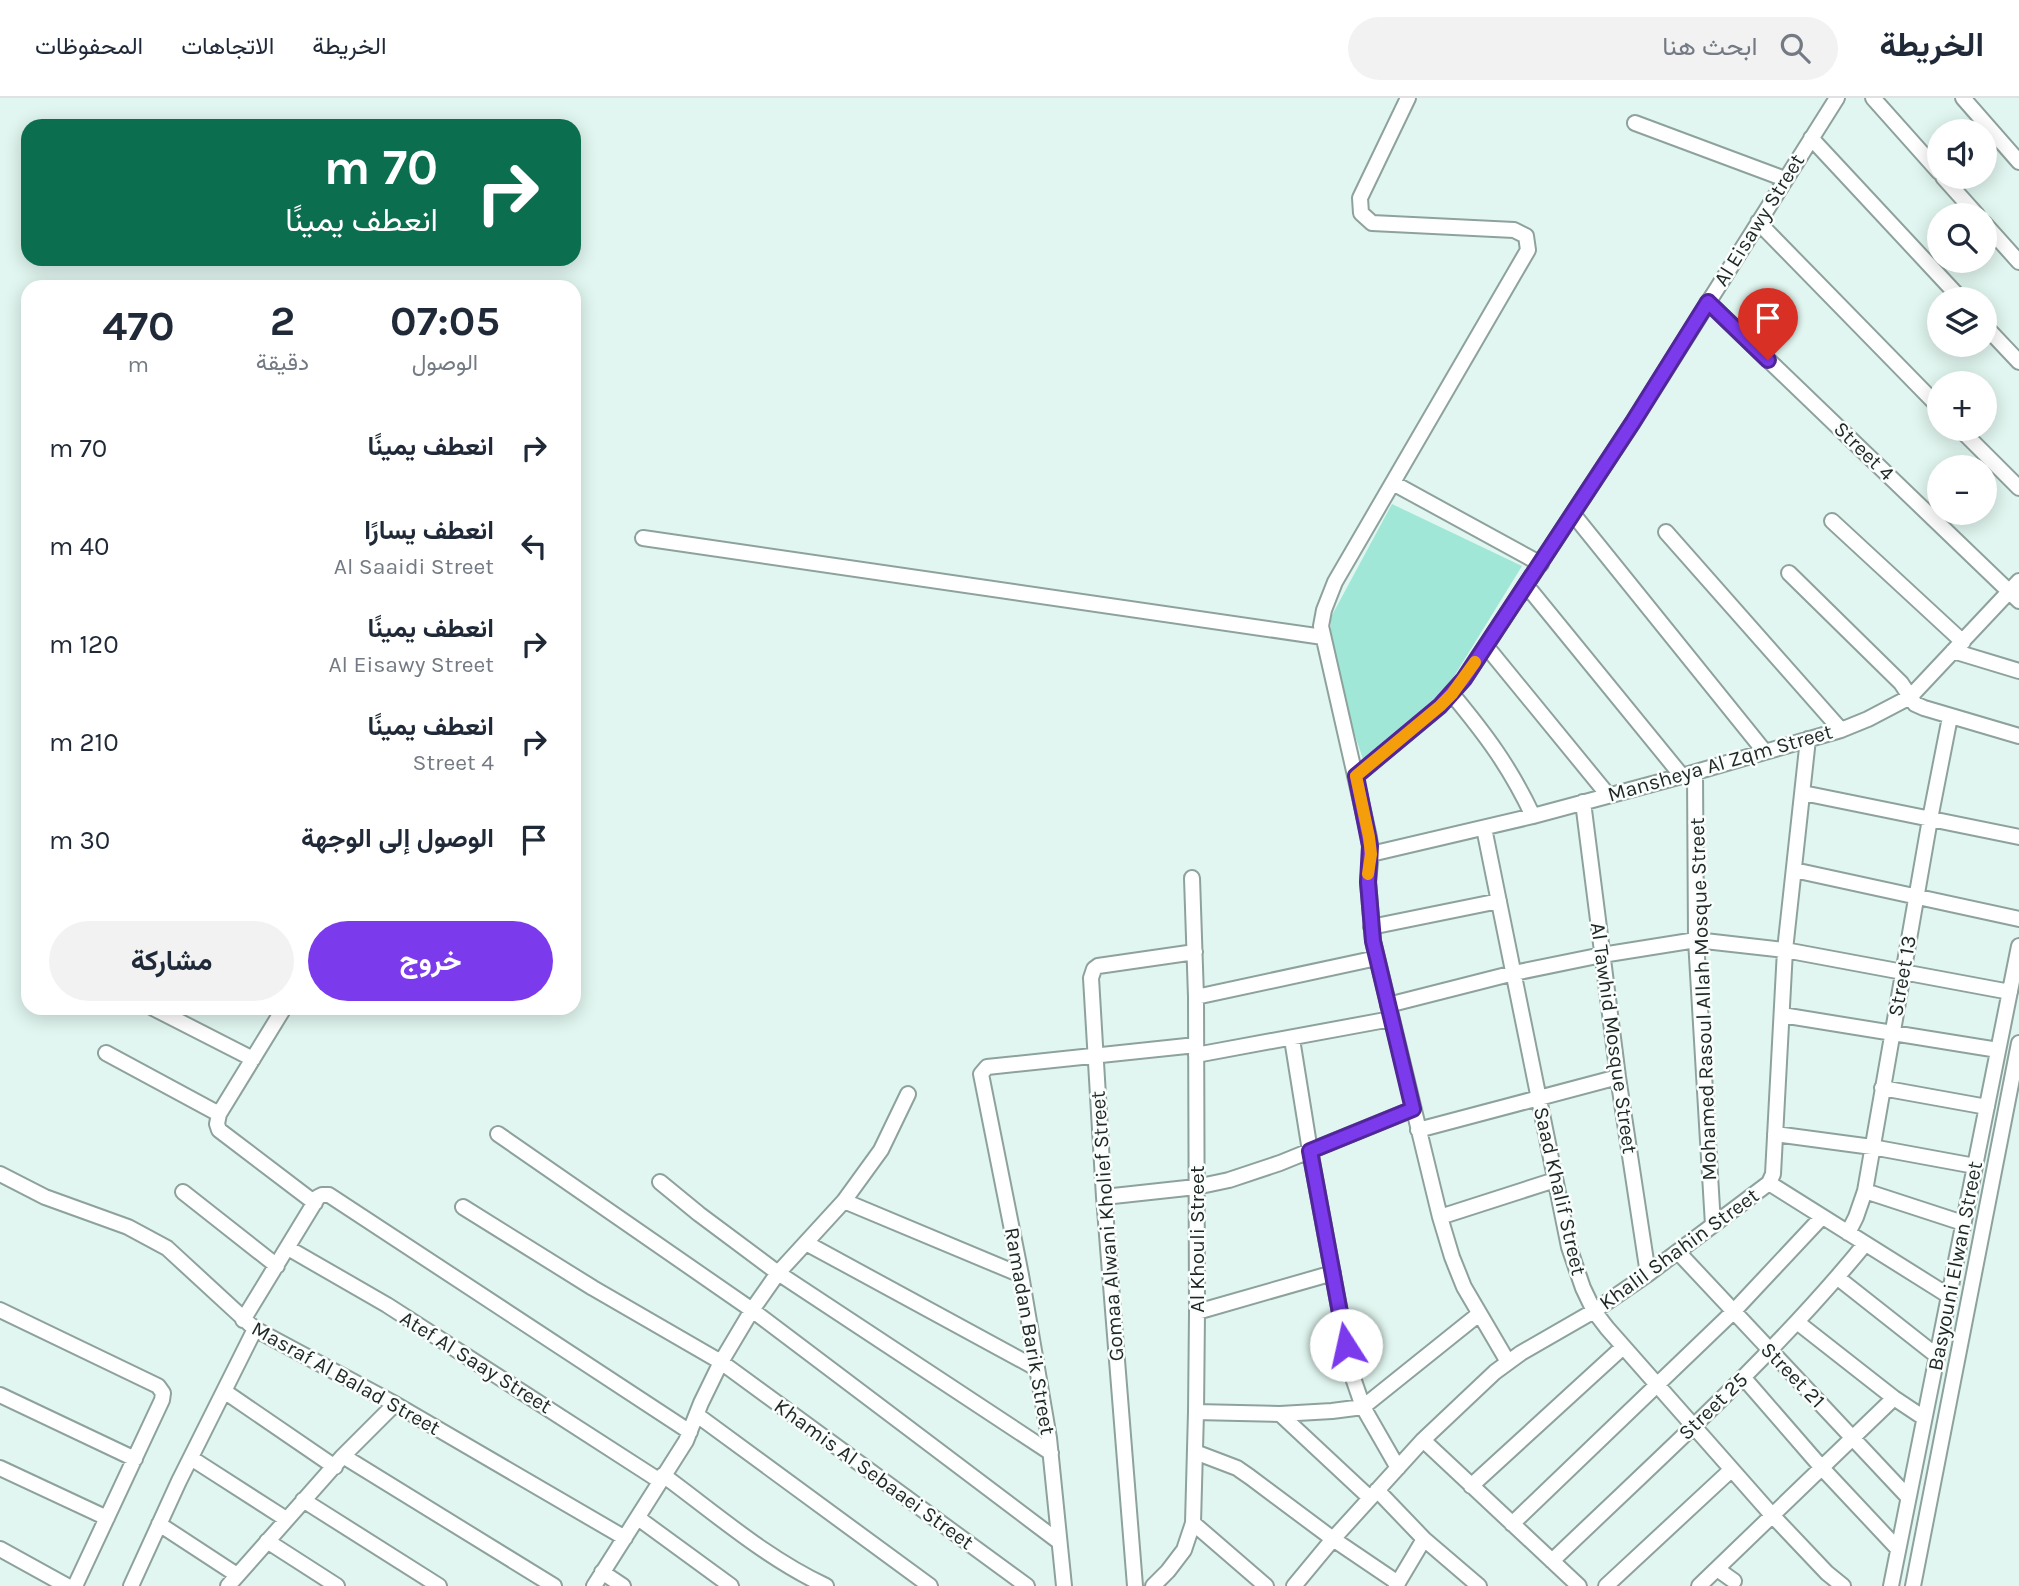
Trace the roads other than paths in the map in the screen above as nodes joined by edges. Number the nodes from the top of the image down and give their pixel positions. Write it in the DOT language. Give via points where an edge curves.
graph roads {
  1 [pos="1408,98"];
  2 [pos="1837,98"];
  3 [pos="1873,98"];
  4 [pos="1962,98"];
  5 [pos="1635,123"];
  6 [pos="1811,138"];
  7 [pos="1927,159"];
  8 [pos="2019,162"];
  9 [pos="1785,179"];
  10 [pos="1954,189"];
  11 [pos="1966,203"];
  12 [pos="1758,222"];
  13 [pos="1997,237"];
  14 [pos="2019,262"];
  15 [pos="1950,287"];
  16 [pos="1708,302"];
  17 [pos="1997,339"];
  18 [pos="2019,362"];
  19 [pos="1927,395"];
  20 [pos="1972,441"];
  21 [pos="1393,483"];
  22 [pos="2019,488"];
  23 [pos="1573,514"];
  24 [pos="1832,521"];
  25 [pos="1666,532"];
  26 [pos="643,538"];
  27 [pos="1541,564"];
  28 [pos="1789,573"];
  29 [pos="1526,585"];
  30 [pos="2016,591"];
  31 [pos="1322,637"];
  32 [pos="1486,646"];
  33 [pos="1958,647"];
  34 [pos="2019,671"];
  35 [pos="1452,694"];
  36 [pos="1910,697"];
  37 [pos="1950,717"];
  38 [pos="1841,730"];
  39 [pos="2019,736"];
  40 [pos="1808,739"];
  41 [pos="1765,752"];
  42 [pos="1688,775"];
  43 [pos="1356,776"];
  44 [pos="1803,793"];
  45 [pos="1608,795"];
  46 [pos="1583,802"];
  47 [pos="1533,816"];
  48 [pos="1930,819"];
  49 [pos="1484,828"];
  50 [pos="2019,837"];
  51 [pos="1371,854"];
  52 [pos="1794,870"];
  53 [pos="1192,878"];
  54 [pos="1916,896"];
  55 [pos="1499,901"];
  56 [pos="2019,919"];
  57 [pos="1371,927"];
  58 [pos="1696,940"];
  59 [pos="2019,946"];
  60 [pos="1785,950"];
  61 [pos="1195,952"];
  62 [pos="1602,955"];
  63 [pos="1377,958"];
  64 [pos="1514,973"];
  65 [pos="1903,973"];
  66 [pos="2010,992"];
  67 [pos="1196,997"];
  68 [pos="1389,1012"];
  69 [pos="167,1015"];
  70 [pos="280,1015"];
  71 [pos="1782,1015"];
  72 [pos="1892,1033"];
  73 [pos="1292,1039"];
  74 [pos="2019,1042"];
  75 [pos="1196,1050"];
  76 [pos="1998,1050"];
  77 [pos="106,1053"];
  78 [pos="1096,1054"];
  79 [pos="253,1059"];
  80 [pos="1618,1077"];
  81 [pos="1882,1087"];
  82 [pos="908,1094"];
  83 [pos="1539,1098"];
  84 [pos="1987,1107"];
  85 [pos="1413,1109"];
  86 [pos="219,1114"];
  87 [pos="1418,1130"];
  88 [pos="498,1134"];
  89 [pos="1775,1134"];
  90 [pos="1872,1147"];
  91 [pos="1310,1151"];
  92 [pos="1975,1166"];
  93 [pos="0,1174"];
  94 [pos="1555,1180"];
  95 [pos="660,1182"];
  96 [pos="1769,1183"];
  97 [pos="1196,1187"];
  98 [pos="1865,1191"];
  99 [pos="183,1192"];
  100 [pos="1104,1197"];
  101 [pos="844,1201"];
  102 [pos="315,1203"];
  103 [pos="463,1206"];
  104 [pos="1440,1217"];
  105 [pos="1822,1217"];
  106 [pos="1963,1223"];
  107 [pos="1713,1226"];
  108 [pos="1847,1233"];
  109 [pos="806,1243"];
  110 [pos="1865,1244"];
  111 [pos="288,1248"];
  112 [pos="1678,1252"];
  113 [pos="277,1266"];
  114 [pos="778,1273"];
  115 [pos="1334,1273"];
  116 [pos="1648,1274"];
  117 [pos="1021,1275"];
  118 [pos="1838,1278"];
  119 [pos="1949,1296"];
  120 [pos="0,1310"];
  121 [pos="752,1310"];
  122 [pos="1594,1311"];
  123 [pos="1197,1312"];
  124 [pos="1732,1312"];
  125 [pos="1479,1314"];
  126 [pos="1797,1322"];
  127 [pos="249,1325"];
  128 [pos="1623,1347"];
  129 [pos="1769,1350"];
  130 [pos="1937,1356"];
  131 [pos="721,1362"];
  132 [pos="1508,1362"];
  133 [pos="1036,1367"];
  134 [pos="1743,1377"];
  135 [pos="1657,1385"];
  136 [pos="224,1391"];
  137 [pos="0,1395"];
  138 [pos="1894,1398"];
  139 [pos="395,1404"];
  140 [pos="1363,1407"];
  141 [pos="1196,1412"];
  142 [pos="1280,1414"];
  143 [pos="697,1415"];
  144 [pos="1924,1418"];
  145 [pos="1693,1425"];
  146 [pos="691,1432"];
  147 [pos="1853,1438"];
  148 [pos="1423,1440"];
  149 [pos="1195,1452"];
  150 [pos="1051,1453"];
  151 [pos="191,1458"];
  152 [pos="135,1459"];
  153 [pos="339,1461"];
  154 [pos="0,1468"];
  155 [pos="1398,1468"];
  156 [pos="1822,1468"];
  157 [pos="1731,1469"];
  158 [pos="662,1478"];
  159 [pos="1471,1486"];
  160 [pos="1374,1494"];
  161 [pos="1908,1497"];
  162 [pos="303,1500"];
  163 [pos="1772,1515"];
  164 [pos="107,1518"];
  165 [pos="638,1518"];
  166 [pos="286,1519"];
  167 [pos="1192,1523"];
  168 [pos="159,1524"];
  169 [pos="1512,1524"];
  170 [pos="625,1538"];
  171 [pos="1333,1539"];
  172 [pos="1424,1539"];
  173 [pos="267,1541"];
  174 [pos="1058,1541"];
  175 [pos="0,1549"];
  176 [pos="1898,1549"];
  177 [pos="1552,1561"];
  178 [pos="1717,1569"];
  179 [pos="602,1572"];
  180 [pos="1734,1581"];
  181 [pos="234,1582"];
  182 [pos="1159,1584"];
  183 [pos="1397,1585"];
  184 [pos="67,1586"];
  185 [pos="75,1586"];
  186 [pos="131,1586"];
  187 [pos="337,1586"];
  188 [pos="439,1586"];
  189 [pos="554,1586"];
  190 [pos="594,1586"];
  191 [pos="623,1586"];
  192 [pos="731,1586"];
  193 [pos="826,1586"];
  194 [pos="930,1586"];
  195 [pos="1027,1586"];
  196 [pos="1064,1586"];
  197 [pos="1135,1586"];
  198 [pos="1266,1586"];
  199 [pos="1294,1586"];
  200 [pos="1479,1586"];
  201 [pos="1579,1586"];
  202 [pos="1606,1586"];
  203 [pos="1699,1586"];
  204 [pos="1843,1586"];
  205 [pos="1891,1586"];
  206 [pos="1913,1586"];
  1 -- 21 [label="street" via="1360,198 1361,213 1373,223 1514,230 1526,236 1528,250"];
  2 -- 6 [label="street, Al Eisawy Street"];
  3 -- 7 [label="street"];
  4 -- 8 [label="street"];
  5 -- 9 [label="street"];
  6 -- 9 [label="street, Al Eisawy Street"];
  6 -- 15 [label="street"];
  9 -- 12 [label="street, Al Eisawy Street"];
  10 -- 11 [label="street"];
  12 -- 16 [label="street, Al Eisawy Street"];
  12 -- 19 [label="street"];
  13 -- 14 [label="street"];
  16 -- 23 [label="street, Al Eisawy Street"];
  16 -- 30 [label="street, Street 4"];
  17 -- 18 [label="street"];
  20 -- 22 [label="street"];
  21 -- 27 [label="street"];
  21 -- 31 [label="street" via="1335,582 1324,610"];
  23 -- 27 [label="street, Al Eisawy Street"];
  23 -- 41 [label="street"];
  24 -- 33 [label="street"];
  25 -- 38 [label="street"];
  26 -- 31 [label="street"];
  27 -- 29 [label="street, Al Eisawy Street"];
  28 -- 36 [label="street"];
  29 -- 32 [label="street, Al Eisawy Street"];
  29 -- 42 [label="street"];
  30 -- 33 [label="street, Mansheya Al Zqm Street"];
  31 -- 43 [label="street"];
  32 -- 35 [label="street, Al Eisawy Street"];
  32 -- 45 [label="street"];
  33 -- 34 [label="street"];
  33 -- 36 [label="street, Mansheya Al Zqm Street"];
  35 -- 43 [label="street, Al Eisawy Street"];
  35 -- 47 [label="street" via="1512,774"];
  36 -- 37 [label="street" via="1915,704"];
  36 -- 38 [label="street, Mansheya Al Zqm Street"];
  37 -- 39 [label="street"];
  37 -- 48 [label="street, Street 13"];
  38 -- 40 [label="street, Mansheya Al Zqm Street"];
  40 -- 41 [label="street, Mansheya Al Zqm Street"];
  40 -- 44 [label="street, Khalil Shahin Street"];
  41 -- 42 [label="street, Mansheya Al Zqm Street"];
  42 -- 45 [label="street, Mansheya Al Zqm Street"];
  42 -- 58 [label="street, Mohamed Rasoul Allah Mosque Street"];
  43 -- 51 [label="street"];
  44 -- 48 [label="street"];
  44 -- 52 [label="street, Khalil Shahin Street"];
  45 -- 46 [label="street, Mansheya Al Zqm Street"];
  46 -- 47 [label="street, Mansheya Al Zqm Street"];
  46 -- 62 [label="street, Al Tawhid Mosque Street"];
  47 -- 49 [label="street, Mansheya Al Zqm Street"];
  48 -- 50 [label="street"];
  48 -- 54 [label="street, Street 13"];
  49 -- 51 [label="street, Mansheya Al Zqm Street"];
  49 -- 55 [label="street, Saad Khalif Street"];
  51 -- 57 [label="street"];
  52 -- 54 [label="street"];
  52 -- 60 [label="street, Khalil Shahin Street"];
  53 -- 61 [label="street, Al Khouli Street"];
  54 -- 56 [label="street"];
  54 -- 65 [label="street, Street 13"];
  55 -- 57 [label="street"];
  55 -- 64 [label="street, Saad Khalif Street"];
  57 -- 63 [label="street"];
  58 -- 60 [label="street"];
  58 -- 62 [label="street"];
  58 -- 107 [label="street, Mohamed Rasoul Allah Mosque Street"];
  59 -- 66 [label="street, Basyouni Elwan Street"];
  60 -- 65 [label="street"];
  60 -- 71 [label="street, Khalil Shahin Street"];
  61 -- 67 [label="street, Al Khouli Street"];
  61 -- 78 [label="street, Gomaa Alwani Kholief Street" via="1094,969"];
  62 -- 64 [label="street"];
  62 -- 80 [label="street, Al Tawhid Mosque Street"];
  63 -- 67 [label="street"];
  63 -- 68 [label="street"];
  64 -- 68 [label="street"];
  64 -- 83 [label="street, Saad Khalif Street"];
  65 -- 66 [label="street"];
  65 -- 72 [label="street, Street 13"];
  66 -- 76 [label="street, Basyouni Elwan Street"];
  67 -- 75 [label="street, Al Khouli Street"];
  68 -- 73 [label="street"];
  68 -- 85 [label="street"];
  69 -- 79 [label="street"];
  70 -- 79 [label="street"];
  71 -- 72 [label="street"];
  71 -- 89 [label="street, Khalil Shahin Street"];
  72 -- 76 [label="street"];
  72 -- 81 [label="street, Street 13"];
  73 -- 75 [label="street"];
  73 -- 91 [label="street"];
  74 -- 206 [label="street, Basyouni Elwan Street"];
  75 -- 78 [label="street"];
  75 -- 97 [label="street, Al Khouli Street"];
  76 -- 84 [label="street, Basyouni Elwan Street"];
  77 -- 86 [label="street"];
  78 -- 100 [label="street, Gomaa Alwani Kholief Street"];
  78 -- 117 [label="street, Ramadan Barik Street" via="982,1071"];
  79 -- 86 [label="street"];
  80 -- 83 [label="street"];
  80 -- 116 [label="street, Al Tawhid Mosque Street"];
  81 -- 84 [label="street"];
  81 -- 90 [label="street, Street 13"];
  82 -- 101 [label="street" via="881,1150"];
  83 -- 87 [label="street"];
  83 -- 94 [label="street, Saad Khalif Street"];
  84 -- 92 [label="street, Basyouni Elwan Street"];
  85 -- 87 [label="street"];
  85 -- 91 [label="street"];
  86 -- 102 [label="street" via="219,1130"];
  87 -- 104 [label="street"];
  88 -- 121 [label="street"];
  89 -- 90 [label="street"];
  89 -- 96 [label="street, Khalil Shahin Street"];
  90 -- 92 [label="street"];
  90 -- 98 [label="street, Street 13"];
  91 -- 97 [label="street"];
  91 -- 115 [label="street"];
  92 -- 106 [label="street, Basyouni Elwan Street"];
  93 -- 127 [label="street, Masraf Al Balad Street" via="167,1248"];
  94 -- 104 [label="street"];
  94 -- 122 [label="street, Saad Khalif Street" via="1569,1247"];
  95 -- 114 [label="street"];
  96 -- 105 [label="street"];
  96 -- 107 [label="street, Khalil Shahin Street"];
  97 -- 100 [label="street"];
  97 -- 123 [label="street, Al Khouli Street"];
  98 -- 106 [label="street"];
  98 -- 108 [label="street, Street 13"];
  99 -- 113 [label="street"];
  100 -- 197 [label="street, Gomaa Alwani Kholief Street"];
  101 -- 109 [label="street"];
  101 -- 117 [label="street"];
  102 -- 111 [label="street"];
  102 -- 146 [label="street" via="329,1195"];
  103 -- 131 [label="street, Khamis Al Sebaaei Street" via="593,1289"];
  104 -- 125 [label="street" via="1452,1258"];
  105 -- 108 [label="street"];
  105 -- 124 [label="street"];
  106 -- 119 [label="street, Basyouni Elwan Street"];
  107 -- 112 [label="street, Khalil Shahin Street"];
  108 -- 110 [label="street"];
  109 -- 114 [label="street"];
  109 -- 133 [label="street"];
  110 -- 118 [label="street, Street 25"];
  110 -- 119 [label="street"];
  111 -- 113 [label="street"];
  111 -- 158 [label="street, Atef Al Saay Street"];
  112 -- 116 [label="street, Khalil Shahin Street"];
  112 -- 124 [label="street, Street 21"];
  113 -- 127 [label="street"];
  114 -- 121 [label="street"];
  114 -- 150 [label="street"];
  115 -- 123 [label="street"];
  115 -- 140 [label="street" via="1351,1372"];
  116 -- 122 [label="street, Khalil Shahin Street"];
  117 -- 133 [label="street, Ramadan Barik Street"];
  118 -- 126 [label="street, Street 25"];
  118 -- 130 [label="street"];
  119 -- 130 [label="street, Basyouni Elwan Street"];
  120 -- 152 [label="street" via="158,1387 162,1400"];
  121 -- 131 [label="street"];
  121 -- 174 [label="street"];
  122 -- 128 [label="street, Saad Khalif Street"];
  122 -- 132 [label="street, Khalil Shahin Street"];
  123 -- 141 [label="street, Al Khouli Street"];
  124 -- 129 [label="street, Street 21"];
  124 -- 135 [label="street"];
  125 -- 132 [label="street"];
  125 -- 140 [label="street"];
  126 -- 129 [label="street, Street 25"];
  126 -- 138 [label="street"];
  127 -- 136 [label="street"];
  127 -- 139 [label="street, Masraf Al Balad Street"];
  128 -- 135 [label="street, Saad Khalif Street"];
  128 -- 159 [label="street"];
  129 -- 134 [label="street, Street 25"];
  129 -- 147 [label="street, Street 21"];
  130 -- 144 [label="street, Basyouni Elwan Street"];
  131 -- 143 [label="street"];
  131 -- 195 [label="street, Khamis Al Sebaaei Street"];
  132 -- 148 [label="street, Khalil Shahin Street"];
  133 -- 150 [label="street, Ramadan Barik Street"];
  134 -- 145 [label="street, Street 25"];
  134 -- 156 [label="street"];
  135 -- 145 [label="street, Saad Khalif Street"];
  135 -- 169 [label="street"];
  136 -- 151 [label="street"];
  136 -- 153 [label="street"];
  137 -- 152 [label="street"];
  138 -- 144 [label="street"];
  138 -- 147 [label="street"];
  139 -- 153 [label="street"];
  139 -- 170 [label="street, Masraf Al Balad Street"];
  140 -- 142 [label="street"];
  140 -- 155 [label="street"];
  141 -- 142 [label="street"];
  141 -- 149 [label="street, Al Khouli Street"];
  142 -- 160 [label="street"];
  143 -- 146 [label="street"];
  143 -- 194 [label="street"];
  144 -- 161 [label="street, Basyouni Elwan Street"];
  145 -- 157 [label="street, Saad Khalif Street"];
  145 -- 177 [label="street, Street 25"];
  146 -- 158 [label="street"];
  147 -- 156 [label="street"];
  147 -- 161 [label="street, Street 21"];
  148 -- 155 [label="street, Khalil Shahin Street"];
  148 -- 159 [label="street"];
  149 -- 167 [label="street, Al Khouli Street"];
  149 -- 171 [label="street" via="1244,1473"];
  150 -- 174 [label="street, Ramadan Barik Street"];
  151 -- 166 [label="street"];
  151 -- 168 [label="street"];
  152 -- 164 [label="street"];
  153 -- 162 [label="street"];
  153 -- 189 [label="street"];
  154 -- 164 [label="street"];
  155 -- 160 [label="street, Khalil Shahin Street"];
  156 -- 163 [label="street"];
  156 -- 176 [label="street"];
  157 -- 163 [label="street, Saad Khalif Street"];
  157 -- 202 [label="street"];
  158 -- 165 [label="street"];
  158 -- 193 [label="street, Atef Al Saay Street" via="773,1557"];
  159 -- 169 [label="street"];
  160 -- 171 [label="street, Khalil Shahin Street"];
  160 -- 172 [label="street"];
  161 -- 176 [label="street, Basyouni Elwan Street"];
  162 -- 166 [label="street"];
  162 -- 188 [label="street"];
  163 -- 178 [label="street"];
  163 -- 204 [label="street, Saad Khalif Street"];
  164 -- 185 [label="street"];
  165 -- 170 [label="street"];
  165 -- 192 [label="street"];
  166 -- 173 [label="street"];
  167 -- 182 [label="street, Al Khouli Street" via="1184,1550"];
  167 -- 198 [label="street"];
  168 -- 181 [label="street"];
  168 -- 186 [label="street"];
  169 -- 177 [label="street"];
  170 -- 179 [label="street"];
  171 -- 183 [label="street"];
  171 -- 199 [label="street, Khalil Shahin Street"];
  172 -- 183 [label="street"];
  172 -- 200 [label="street"];
  173 -- 181 [label="street"];
  173 -- 187 [label="street"];
  174 -- 196 [label="street, Ramadan Barik Street"];
  175 -- 184 [label="street"];
  176 -- 205 [label="street, Basyouni Elwan Street"];
  177 -- 201 [label="street"];
  178 -- 180 [label="street"];
  178 -- 203 [label="street"];
  179 -- 190 [label="street"];
  179 -- 191 [label="street"];
}
